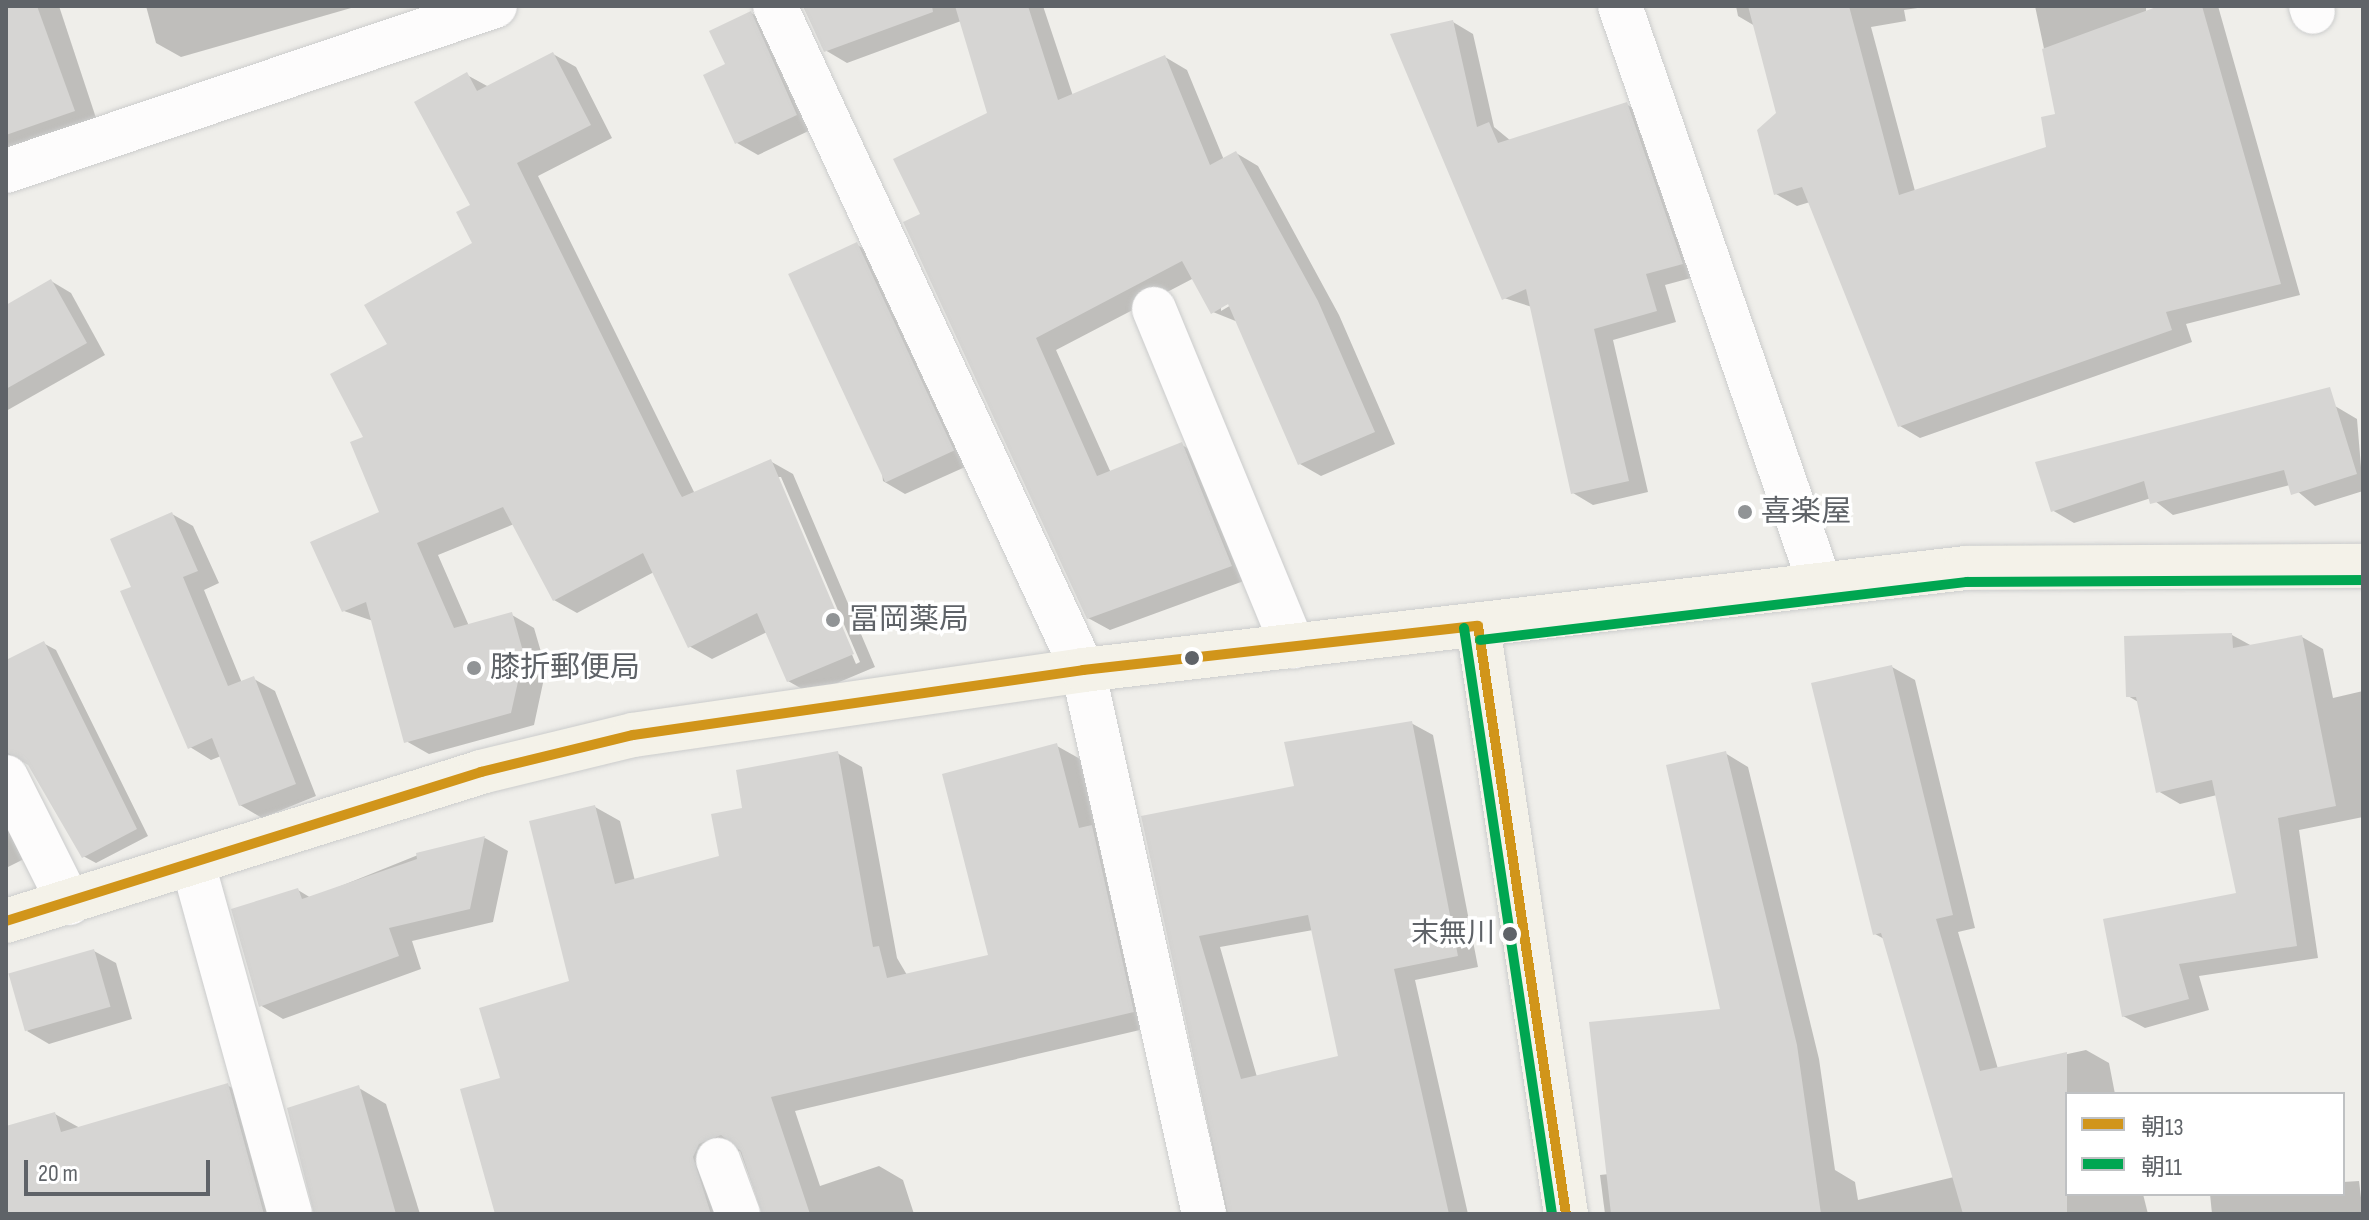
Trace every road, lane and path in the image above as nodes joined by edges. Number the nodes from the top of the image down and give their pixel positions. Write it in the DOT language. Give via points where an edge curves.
graph roads {
  1 [pos="495,6"];
  2 [pos="775,6"];
  3 [pos="1620,6"];
  4 [pos="6,171"];
  5 [pos="1154,309"];
  6 [pos="2363,566"];
  7 [pos="1820,584"];
  8 [pos="1478,626"];
  9 [pos="1293,646"];
  10 [pos="1083,670"];
  11 [pos="6,777"];
  12 [pos="193,864"];
  13 [pos="69,903"];
  14 [pos="6,921"];
  15 [pos="718,1160"];
  16 [pos="290,1214"];
  17 [pos="738,1214"];
  18 [pos="1204,1214"];
  19 [pos="1566,1214"];
  1 -- 4 [label="street"];
  2 -- 10 [label="street"];
  3 -- 7 [label="street"];
  5 -- 9 [label="street"];
  6 -- 7 [label="main road" via="2063,562"];
  7 -- 8 [label="main road"];
  8 -- 9 [label="main road"];
  8 -- 19 [label="main road"];
  9 -- 10 [label="main road"];
  10 -- 12 [label="main road" via="633,735 481,772"];
  10 -- 18 [label="street"];
  11 -- 13 [label="street"];
  12 -- 13 [label="main road"];
  12 -- 16 [label="street"];
  13 -- 14 [label="main road"];
  15 -- 17 [label="street"];
}
